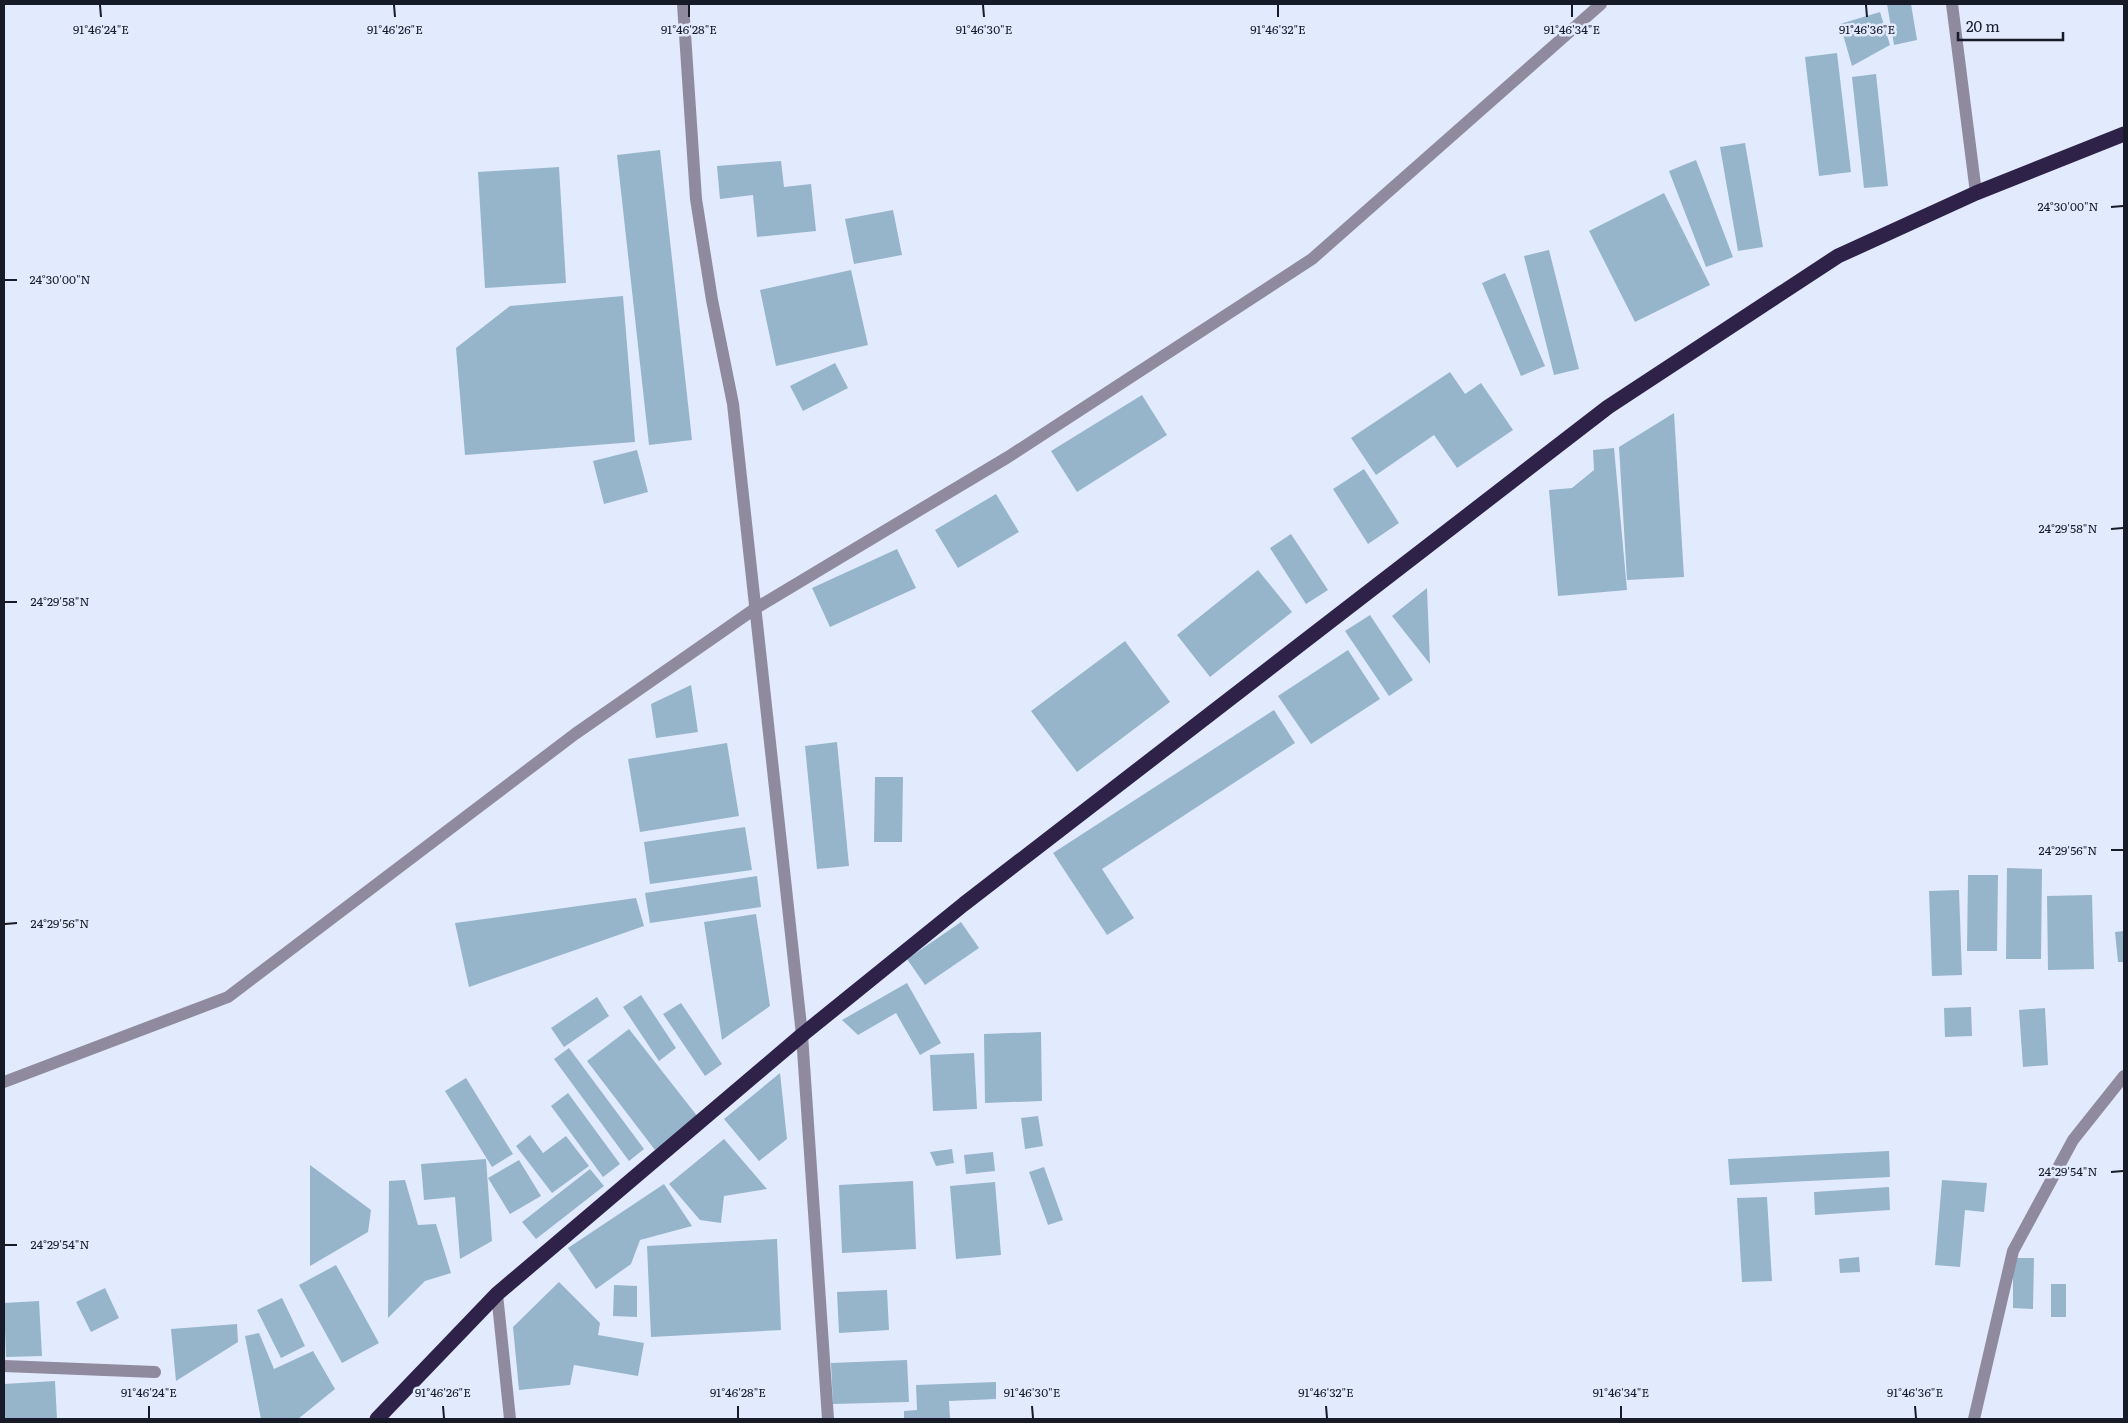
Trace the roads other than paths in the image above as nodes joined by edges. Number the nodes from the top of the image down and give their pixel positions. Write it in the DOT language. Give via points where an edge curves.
graph roads {
  1 [pos="683,4"];
  2 [pos="1601,4"];
  3 [pos="1952,4"];
  4 [pos="2124,134"];
  5 [pos="1976,193"];
  6 [pos="756,608"];
  7 [pos="802,1035"];
  8 [pos="2124,1076"];
  9 [pos="4,1082"];
  10 [pos="497,1294"];
  11 [pos="4,1366"];
  12 [pos="155,1372"];
  13 [pos="377,1419"];
  14 [pos="510,1419"];
  15 [pos="828,1419"];
  16 [pos="1974,1419"];
  1 -- 6 [label="street" via="696,200 733,404"];
  2 -- 6 [label="street" via="1312,259 1008,457"];
  3 -- 5 [label="street"];
  4 -- 5 [label="highway"];
  5 -- 7 [label="highway" via="1838,256 1608,407 964,904"];
  6 -- 7 [label="street"];
  6 -- 9 [label="street" via="575,734 228,997"];
  7 -- 10 [label="highway"];
  7 -- 15 [label="street"];
  8 -- 16 [label="street" via="2073,1140 2013,1251"];
  10 -- 13 [label="highway"];
  10 -- 14 [label="street"];
  11 -- 12 [label="street"];
}
